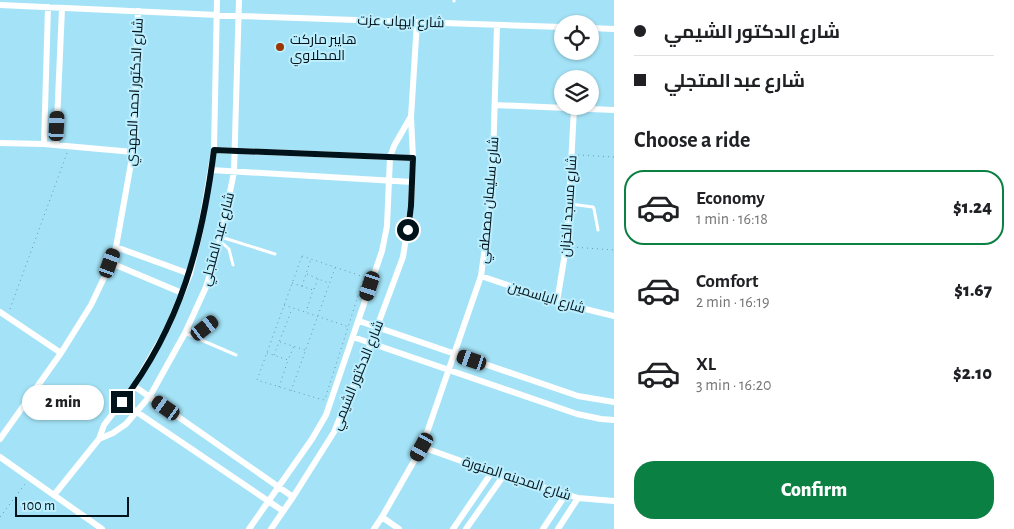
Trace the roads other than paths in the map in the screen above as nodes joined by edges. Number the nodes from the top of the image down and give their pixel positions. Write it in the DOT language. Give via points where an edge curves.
graph roads {
  1 [pos="217,0"];
  2 [pos="240,0"];
  3 [pos="0,5"];
  4 [pos="48,7"];
  5 [pos="62,8"];
  6 [pos="138,11"];
  7 [pos="216,14"];
  8 [pos="239,16"];
  9 [pos="417,22"];
  10 [pos="497,25"];
  11 [pos="554,27"];
  12 [pos="599,28"];
  13 [pos="614,29"];
  14 [pos="495,105"];
  15 [pos="554,107"];
  16 [pos="599,109"];
  17 [pos="614,110"];
  18 [pos="574,115"];
  19 [pos="411,117"];
  20 [pos="0,143"];
  21 [pos="44,144"];
  22 [pos="56,145"];
  23 [pos="214,150"];
  24 [pos="236,150"];
  25 [pos="133,152"];
  26 [pos="390,157"];
  27 [pos="413,158"];
  28 [pos="211,170"];
  29 [pos="234,172"];
  30 [pos="390,181"];
  31 [pos="412,182"];
  32 [pos="570,204"];
  33 [pos="598,230"];
  34 [pos="220,238"];
  35 [pos="116,247"];
  36 [pos="275,254"];
  37 [pos="110,263"];
  38 [pos="233,265"];
  39 [pos="190,274"];
  40 [pos="481,276"];
  41 [pos="182,292"];
  42 [pos="557,302"];
  43 [pos="0,312"];
  44 [pos="614,316"];
  45 [pos="359,321"];
  46 [pos="213,322"];
  47 [pos="376,327"];
  48 [pos="185,331"];
  49 [pos="354,337"];
  50 [pos="371,343"];
  51 [pos="61,353"];
  52 [pos="454,354"];
  53 [pos="236,355"];
  54 [pos="449,370"];
  55 [pos="134,386"];
  56 [pos="150,396"];
  57 [pos="122,402"];
  58 [pos="614,402"];
  59 [pos="138,412"];
  60 [pos="614,420"];
  61 [pos="0,439"];
  62 [pos="99,439"];
  63 [pos="422,447"];
  64 [pos="0,457"];
  65 [pos="492,472"];
  66 [pos="504,475"];
  67 [pos="280,488"];
  68 [pos="566,494"];
  69 [pos="54,495"];
  70 [pos="293,497"];
  71 [pos="578,498"];
  72 [pos="614,501"];
  73 [pos="270,502"];
  74 [pos="283,511"];
  75 [pos="382,517"];
  76 [pos="102,529"];
  77 [pos="249,529"];
  78 [pos="271,529"];
  79 [pos="374,529"];
  80 [pos="399,529"];
  81 [pos="453,529"];
  82 [pos="466,529"];
  83 [pos="543,529"];
  84 [pos="558,529"];
  1 -- 7 [label="street, شارع عبد المتجلي"];
  2 -- 8 [label="street, شارع عبد المتجلي"];
  3 -- 4 [label="street, شارع ايهاب عزت"];
  4 -- 5 [label="street, شارع ايهاب عزت"];
  4 -- 21 [label="street"];
  5 -- 6 [label="street, شارع ايهاب عزت"];
  5 -- 22 [label="street"];
  6 -- 7 [label="street, شارع ايهاب عزت"];
  6 -- 25 [label="street, شارع الدكتور احمد المهدي"];
  7 -- 8 [label="street, شارع ايهاب عزت"];
  7 -- 23 [label="street, شارع عبد المتجلي"];
  8 -- 9 [label="street, شارع ايهاب عزت"];
  8 -- 24 [label="street, شارع عبد المتجلي"];
  9 -- 10 [label="street, شارع ايهاب عزت"];
  9 -- 19 [label="street, شارع الدكتور الشيمي"];
  10 -- 11 [label="street, شارع ايهاب عزت"];
  10 -- 14 [label="street, شارع سليمان مصطفي"];
  12 -- 13 [label="street"];
  14 -- 15 [label="street"];
  14 -- 40 [label="street, شارع سليمان مصطفي" via="494,160"];
  16 -- 17 [label="street"];
  18 -- 32 [label="street, شارع مسجد الخزان"];
  19 -- 26 [label="street, شارع الدكتور الشيمي"];
  19 -- 27 [label="street, شارع الدكتور الشيمي"];
  20 -- 21 [label="street"];
  21 -- 22 [label="street"];
  22 -- 25 [label="street"];
  23 -- 24 [label="street"];
  23 -- 28 [label="street, شارع عبد المتجلي"];
  24 -- 26 [label="street"];
  24 -- 29 [label="street, شارع عبد المتجلي"];
  25 -- 35 [label="street, شارع الدكتور احمد المهدي"];
  26 -- 27 [label="street"];
  26 -- 30 [label="street, شارع الدكتور الشيمي"];
  27 -- 31 [label="street, شارع الدكتور الشيمي"];
  28 -- 29 [label="street"];
  28 -- 39 [label="street, شارع عبد المتجلي"];
  29 -- 30 [label="street"];
  29 -- 34 [label="street, شارع عبد المتجلي"];
  30 -- 31 [label="street"];
  30 -- 45 [label="street, شارع الدكتور الشيمي" via="382,252"];
  31 -- 47 [label="street, شارع الدكتور الشيمي" via="403,257"];
  32 -- 33 [label="lane" via="592,207"];
  32 -- 42 [label="street, شارع مسجد الخزان"];
  34 -- 36 [label="lane"];
  34 -- 38 [label="lane" via="229,249"];
  34 -- 48 [label="street, شارع عبد المتجلي" via="206,287"];
  35 -- 37 [label="street, شارع الدكتور احمد المهدي"];
  35 -- 39 [label="street"];
  37 -- 41 [label="street"];
  37 -- 51 [label="street, شارع الدكتور احمد المهدي" via="91,305"];
  39 -- 41 [label="street, شارع عبد المتجلي"];
  40 -- 42 [label="street, شارع الياسمين"];
  40 -- 52 [label="street, شارع سليمان مصطفي"];
  41 -- 55 [label="street, شارع عبد المتجلي" via="167,329"];
  42 -- 44 [label="street, شارع الياسمين"];
  43 -- 51 [label="street"];
  45 -- 47 [label="street"];
  45 -- 49 [label="street, شارع الدكتور الشيمي"];
  46 -- 48 [label="lane" via="198,332"];
  47 -- 50 [label="street, شارع الدكتور الشيمي"];
  47 -- 52 [label="street"];
  48 -- 53 [label="lane"];
  48 -- 56 [label="street, شارع عبد المتجلي"];
  49 -- 50 [label="street"];
  49 -- 67 [label="street, شارع الدكتور الشيمي" via="326,415"];
  50 -- 54 [label="street"];
  50 -- 70 [label="street, شارع الدكتور الشيمي" via="334,432"];
  51 -- 61 [label="street, شارع الدكتور احمد المهدي"];
  52 -- 54 [label="street, شارع سليمان مصطفي"];
  52 -- 58 [label="street" via="578,396"];
  54 -- 60 [label="street" via="576,414"];
  54 -- 63 [label="street, شارع سليمان مصطفي"];
  55 -- 56 [label="street"];
  55 -- 57 [label="street, شارع عبد المتجلي"];
  56 -- 59 [label="street, شارع عبد المتجلي"];
  56 -- 67 [label="street"];
  57 -- 59 [label="street"];
  57 -- 62 [label="street, شارع عبد المتجلي" via="104,425"];
  59 -- 62 [label="street, شارع عبد المتجلي" via="113,433"];
  59 -- 73 [label="street"];
  62 -- 69 [label="street, شارع عبد المتجلي"];
  63 -- 65 [label="street, شارع المدينه المنورة"];
  63 -- 75 [label="street, شارع سليمان مصطفي"];
  64 -- 69 [label="street"];
  65 -- 66 [label="street, شارع المدينه المنورة"];
  65 -- 81 [label="street"];
  66 -- 68 [label="street, شارع المدينه المنورة"];
  66 -- 82 [label="street"];
  67 -- 70 [label="street"];
  67 -- 73 [label="street, شارع الدكتور الشيمي"];
  68 -- 71 [label="street, شارع المدينه المنورة"];
  68 -- 83 [label="street"];
  69 -- 76 [label="street"];
  70 -- 74 [label="street, شارع الدكتور الشيمي"];
  71 -- 72 [label="street, شارع المدينه المنورة"];
  71 -- 84 [label="street"];
  73 -- 74 [label="street"];
  73 -- 77 [label="street, شارع الدكتور الشيمي"];
  74 -- 78 [label="street, شارع الدكتور الشيمي"];
  75 -- 79 [label="street, شارع سليمان مصطفي"];
  75 -- 80 [label="street"];
}
